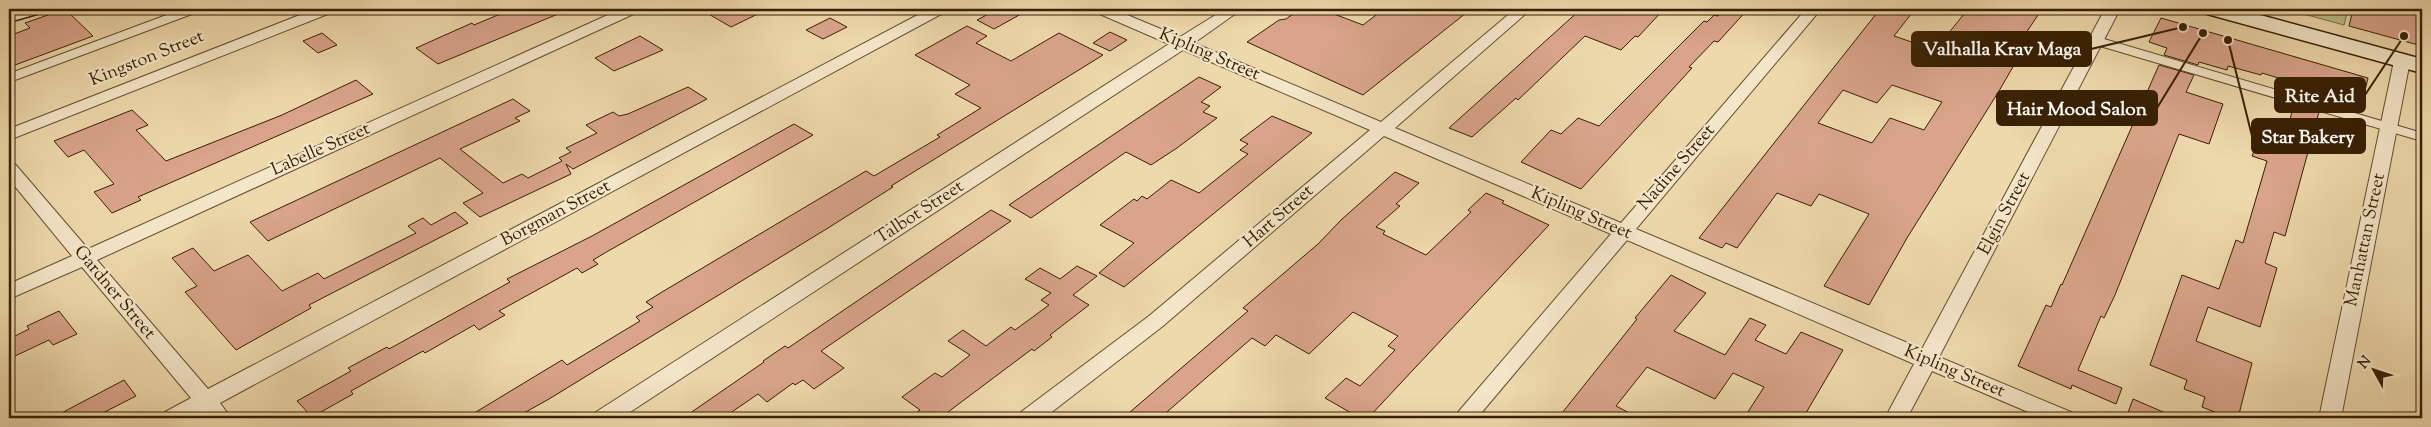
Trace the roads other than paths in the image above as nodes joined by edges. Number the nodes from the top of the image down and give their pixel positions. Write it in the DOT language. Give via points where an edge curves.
graph roads {
  1 [pos="194,9"];
  2 [pos="328,9"];
  3 [pos="633,9"];
  4 [pos="940,9"];
  5 [pos="1100,9"];
  6 [pos="1235,9"];
  7 [pos="1524,9"];
  8 [pos="1814,9"];
  9 [pos="2113,9"];
  10 [pos="2227,10"];
  11 [pos="2097,41"];
  12 [pos="1182,43"];
  13 [pos="2412,64"];
  14 [pos="9,78"];
  15 [pos="2389,128"];
  16 [pos="1382,129"];
  17 [pos="9,135"];
  18 [pos="2422,137"];
  19 [pos="9,168"];
  20 [pos="1623,232"];
  21 [pos="84,258"];
  22 [pos="9,292"];
  23 [pos="1926,360"];
  24 [pos="205,401"];
  25 [pos="173,418"];
  26 [pos="220,418"];
  27 [pos="604,418"];
  28 [pos="1029,418"];
  29 [pos="1464,418"];
  30 [pos="1896,418"];
  31 [pos="2062,418"];
  32 [pos="2330,418"];
  1 -- 14 [label="lane"];
  2 -- 17 [label="street, Kingston Street"];
  3 -- 21 [label="street, Labelle Street"];
  4 -- 24 [label="street, Borgman Street"];
  5 -- 12 [label="street, Kipling Street"];
  6 -- 12 [label="street, Talbot Street"];
  7 -- 16 [label="street, Hart Street"];
  8 -- 20 [label="street, Nadine Street"];
  9 -- 11 [label="street, Elgin Street"];
  10 -- 13 [label="main road"];
  11 -- 15 [label="lane"];
  11 -- 23 [label="street, Elgin Street"];
  12 -- 16 [label="street, Kipling Street"];
  12 -- 27 [label="street, Talbot Street"];
  13 -- 15 [label="street, Manhattan Street"];
  15 -- 18 [label="lane"];
  15 -- 32 [label="street, Manhattan Street"];
  16 -- 20 [label="street, Kipling Street"];
  16 -- 28 [label="street, Hart Street" via="1156,322"];
  19 -- 21 [label="street, Gardner Street"];
  20 -- 23 [label="street, Kipling Street"];
  20 -- 29 [label="street, Nadine Street"];
  21 -- 22 [label="street, Labelle Street"];
  21 -- 24 [label="street, Gardner Street"];
  23 -- 30 [label="street, Elgin Street"];
  23 -- 31 [label="street, Kipling Street"];
  24 -- 25 [label="street, Borgman Street"];
  24 -- 26 [label="street, Gardner Street"];
}
